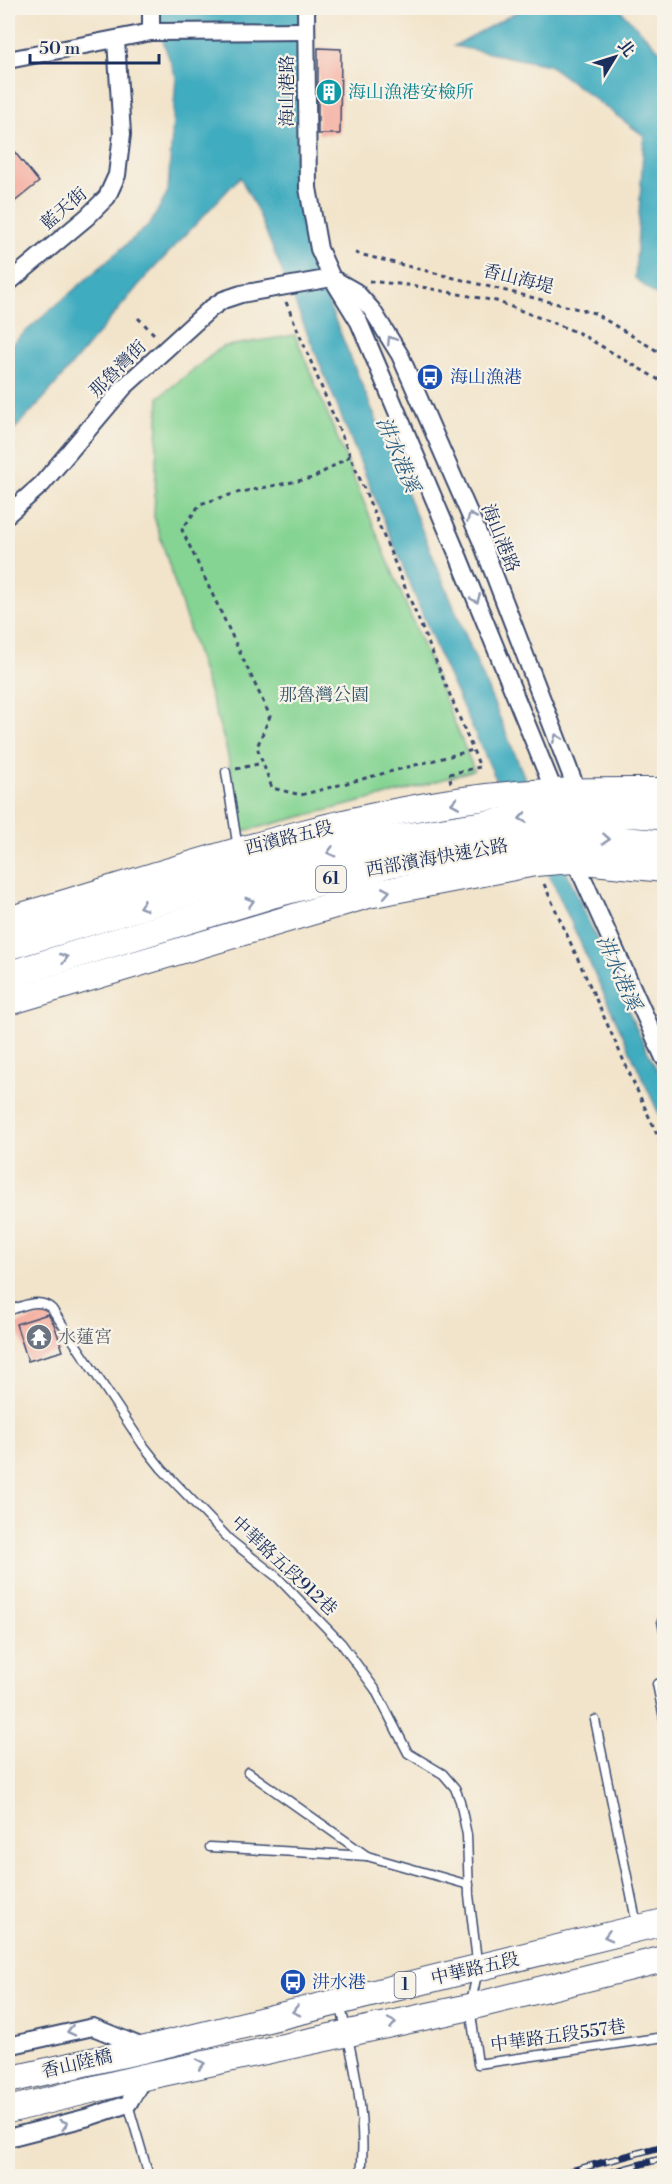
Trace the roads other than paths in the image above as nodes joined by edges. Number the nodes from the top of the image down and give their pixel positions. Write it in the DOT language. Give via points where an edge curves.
graph roads {
  1 [pos="151,8"];
  2 [pos="306,8"];
  3 [pos="306,31"];
  4 [pos="151,32"];
  5 [pos="116,40"];
  6 [pos="8,60"];
  7 [pos="332,278"];
  8 [pos="8,283"];
  9 [pos="8,514"];
  10 [pos="485,550"];
  11 [pos="459,558"];
  12 [pos="226,772"];
  13 [pos="664,792"];
  14 [pos="664,816"];
  15 [pos="568,818"];
  16 [pos="664,844"];
  17 [pos="238,850"];
  18 [pos="664,868"];
  19 [pos="8,920"];
  20 [pos="8,946"];
  21 [pos="8,975"];
  22 [pos="8,1002"];
  23 [pos="664,1058"];
  24 [pos="8,1311"];
  25 [pos="663,1621"];
  26 [pos="664,1631"];
  27 [pos="664,1683"];
  28 [pos="664,1718"];
  29 [pos="595,1720"];
  30 [pos="248,1772"];
  31 [pos="210,1847"];
  32 [pos="367,1856"];
  33 [pos="469,1885"];
  34 [pos="664,1922"];
  35 [pos="638,1929"];
  36 [pos="664,1959"];
  37 [pos="478,1969"];
  38 [pos="339,2001"];
  39 [pos="470,2007"];
  40 [pos="347,2032"];
  41 [pos="664,2037"];
  42 [pos="8,2046"];
  43 [pos="146,2049"];
  44 [pos="144,2077"];
  45 [pos="8,2080"];
  46 [pos="128,2104"];
  47 [pos="8,2110"];
  48 [pos="8,2138"];
  49 [pos="149,2176"];
  50 [pos="361,2176"];
  1 -- 4 [label="street"];
  2 -- 3 [label="street, 海山港路"];
  3 -- 4 [label="street"];
  3 -- 7 [label="street, 海山港路" via="308,188 319,249"];
  4 -- 5 [label="street"];
  5 -- 6 [label="street"];
  5 -- 8 [label="street, 藍天街" via="122,134 117,175 106,197 87,217"];
  7 -- 9 [label="street, 那魯灣街" via="241,294 210,309 124,387 42,484"];
  10 -- 7 [label="street, 海山港路, one-way" via="400,355 372,310 356,292"];
  7 -- 11 [label="street, 海山港路" via="359,322"];
  10 -- 11 [label="street"];
  15 -- 10 [label="street, 海山港路, one-way"];
  11 -- 15 [label="street, 海山港路, one-way"];
  12 -- 17 [label="lane"];
  13 -- 15 [label="main road, 61"];
  14 -- 15 [label="highway, 西部濱海快速公路 / 61"];
  15 -- 16 [label="highway, 西部濱海快速公路 / 61, one-way"];
  15 -- 17 [label="main road, 西濱路五段 / 61, one-way" via="487,797 381,815"];
  15 -- 18 [label="main road, 61"];
  15 -- 20 [label="highway, 西部濱海快速公路 / 61, one-way" via="367,843"];
  21 -- 15 [label="highway, 西部濱海快速公路 / 61, one-way" via="270,895"];
  22 -- 15 [label="main road, 61, one-way" via="368,895 535,863"];
  15 -- 23 [label="street, 海山港路"];
  17 -- 19 [label="main road, 西濱路五段 / 61"];
  24 -- 33 [label="lane, 中華路五段912巷" via="30,1303 47,1305 162,1469 230,1540 277,1577 341,1643 375,1689 408,1753 443,1774 455,1788 466,1828"];
  25 -- 26 [label="lane"];
  27 -- 28 [label="lane" via="657,1684"];
  29 -- 35 [label="lane"];
  30 -- 32 [label="lane"];
  31 -- 32 [label="lane"];
  32 -- 33 [label="lane"];
  33 -- 37 [label="lane, 中華路五段912巷"];
  34 -- 35 [label="main road, 中華路五段 / 1"];
  35 -- 37 [label="main road, 中華路五段 / 1, one-way"];
  36 -- 39 [label="main road, 中華路五段 / 1"];
  37 -- 38 [label="main road, 中華路五段 / 1"];
  37 -- 39 [label="lane, 中華路五段912巷"];
  38 -- 40 [label="lane"];
  38 -- 43 [label="main road, 中華路五段 / 1, one-way"];
  40 -- 39 [label="main road, 中華路五段 / 1, one-way"];
  39 -- 41 [label="lane, 中華路五段557巷" via="478,2064"];
  44 -- 40 [label="main road, 中華路五段 / 1, one-way"];
  40 -- 50 [label="lane" via="361,2110"];
  43 -- 42 [label="street, one-way" via="93,2027"];
  43 -- 45 [label="main road, 香山陸橋 / 1"];
  44 -- 46 [label="street"];
  44 -- 47 [label="main road, 香山陸橋 / 1"];
  48 -- 46 [label="street, one-way"];
  46 -- 49 [label="lane"];
}
